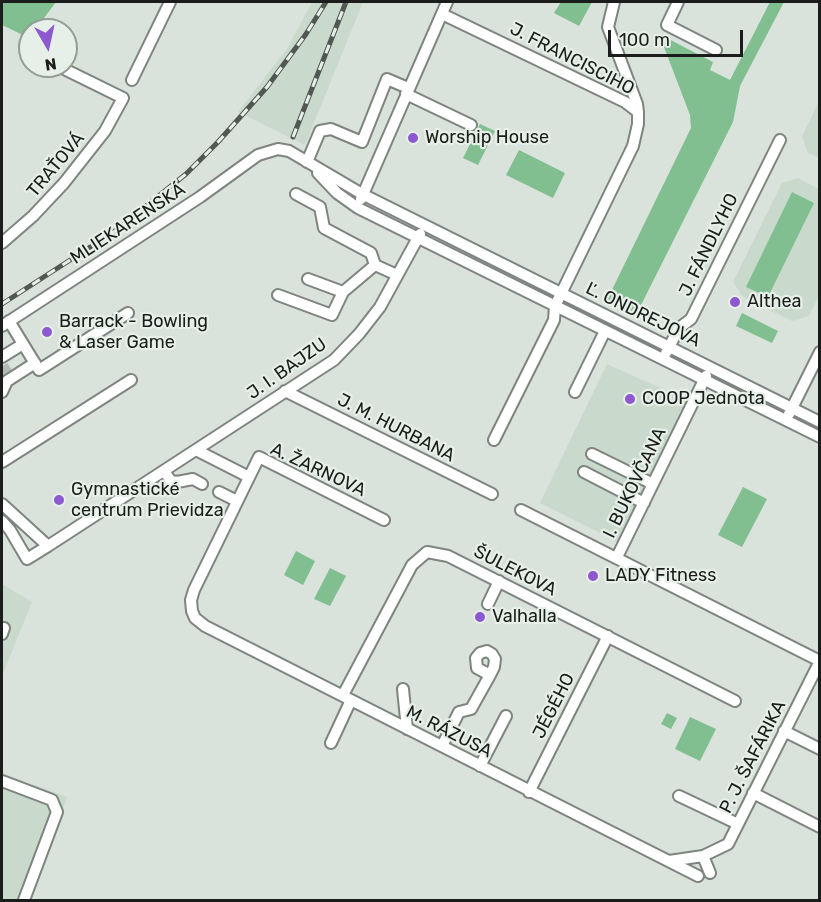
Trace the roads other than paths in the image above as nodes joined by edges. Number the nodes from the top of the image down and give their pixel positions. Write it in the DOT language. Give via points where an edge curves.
graph roads {
  1 [pos="170,2"];
  2 [pos="447,2"];
  3 [pos="614,2"];
  4 [pos="678,2"];
  5 [pos="442,14"];
  6 [pos="716,50"];
  7 [pos="78,76"];
  8 [pos="132,80"];
  9 [pos="407,91"];
  10 [pos="638,112"];
  11 [pos="471,125"];
  12 [pos="780,140"];
  13 [pos="362,142"];
  14 [pos="272,150"];
  15 [pos="381,150"];
  16 [pos="307,162"];
  17 [pos="296,194"];
  18 [pos="362,194"];
  19 [pos="358,208"];
  20 [pos="425,226"];
  21 [pos="418,238"];
  22 [pos="2,243"];
  23 [pos="375,265"];
  24 [pos="398,275"];
  25 [pos="308,279"];
  26 [pos="342,292"];
  27 [pos="561,293"];
  28 [pos="278,295"];
  29 [pos="555,306"];
  30 [pos="128,313"];
  31 [pos="5,324"];
  32 [pos="605,331"];
  33 [pos="23,344"];
  34 [pos="670,346"];
  35 [pos="819,352"];
  36 [pos="663,360"];
  37 [pos="35,363"];
  38 [pos="5,367"];
  39 [pos="710,367"];
  40 [pos="131,380"];
  41 [pos="704,380"];
  42 [pos="285,391"];
  43 [pos="2,392"];
  44 [pos="575,392"];
  45 [pos="792,409"];
  46 [pos="786,421"];
  47 [pos="819,422"];
  48 [pos="819,437"];
  49 [pos="494,440"];
  50 [pos="196,450"];
  51 [pos="592,454"];
  52 [pos="2,462"];
  53 [pos="164,471"];
  54 [pos="584,472"];
  55 [pos="249,477"];
  56 [pos="197,482"];
  57 [pos="653,484"];
  58 [pos="219,492"];
  59 [pos="492,494"];
  60 [pos="237,501"];
  61 [pos="644,503"];
  62 [pos="4,509"];
  63 [pos="521,510"];
  64 [pos="384,520"];
  65 [pos="2,521"];
  66 [pos="48,546"];
  67 [pos="617,557"];
  68 [pos="499,581"];
  69 [pos="488,604"];
  70 [pos="192,611"];
  71 [pos="608,636"];
  72 [pos="819,661"];
  73 [pos="490,675"];
  74 [pos="403,689"];
  75 [pos="347,698"];
  76 [pos="735,701"];
  77 [pos="506,716"];
  78 [pos="407,729"];
  79 [pos="784,731"];
  80 [pos="331,743"];
  81 [pos="442,746"];
  82 [pos="819,749"];
  83 [pos="480,766"];
  84 [pos="2,781"];
  85 [pos="529,792"];
  86 [pos="753,794"];
  87 [pos="679,796"];
  88 [pos="738,824"];
  89 [pos="819,827"];
  90 [pos="703,856"];
  91 [pos="669,861"];
  92 [pos="710,873"];
  93 [pos="698,876"];
  94 [pos="24,900"];
  1 -- 8 [label="street"];
  2 -- 5 [label="street"];
  3 -- 10 [label="street" via="608,27"];
  4 -- 6 [label="street" via="667,25"];
  5 -- 9 [label="street"];
  5 -- 10 [label="street, J. FRANCISCIHO" via="625,102"];
  7 -- 22 [label="street, TRAŤOVÁ" via="123,98 105,131 64,183"];
  9 -- 11 [label="street"];
  9 -- 13 [label="street" via="387,79"];
  9 -- 15 [label="street"];
  10 -- 27 [label="street, J. FRANCISCIHO" via="633,146"];
  12 -- 34 [label="street, J. FÁNDLYHO" via="691,320 680,328"];
  13 -- 15 [label="street"];
  13 -- 16 [label="street" via="331,129 320,131"];
  14 -- 16 [label="street, Ľ. ONDREJOVA" via="284,150"];
  14 -- 31 [label="street, MLIEKARENSKÁ" via="258,155"];
  15 -- 18 [label="street"];
  16 -- 18 [label="street, Ľ. ONDREJOVA"];
  16 -- 19 [label="street, Ľ. ONDREJOVA"];
  17 -- 23 [label="street" via="320,207 324,228 371,253"];
  18 -- 19 [label="street"];
  18 -- 20 [label="street, Ľ. ONDREJOVA"];
  19 -- 21 [label="street, Ľ. ONDREJOVA"];
  20 -- 21 [label="street"];
  20 -- 27 [label="street, Ľ. ONDREJOVA"];
  21 -- 24 [label="street, J. I. BAJZU"];
  21 -- 29 [label="street, Ľ. ONDREJOVA"];
  23 -- 24 [label="street"];
  23 -- 26 [label="street"];
  24 -- 42 [label="street, J. I. BAJZU" via="380,307 334,360"];
  25 -- 26 [label="street"];
  26 -- 28 [label="street" via="332,315"];
  27 -- 29 [label="street, Ľ. ONDREJOVA"];
  27 -- 34 [label="street, Ľ. ONDREJOVA"];
  29 -- 32 [label="street, Ľ. ONDREJOVA"];
  29 -- 49 [label="street" via="554,320"];
  30 -- 37 [label="street" via="39,370"];
  31 -- 33 [label="street"];
  32 -- 36 [label="street, Ľ. ONDREJOVA"];
  32 -- 44 [label="street"];
  33 -- 37 [label="street"];
  33 -- 38 [label="street"];
  34 -- 36 [label="street, J. FÁNDLYHO"];
  34 -- 39 [label="street, Ľ. ONDREJOVA"];
  35 -- 45 [label="street"];
  36 -- 41 [label="street, Ľ. ONDREJOVA"];
  37 -- 38 [label="street"];
  38 -- 43 [label="street"];
  39 -- 41 [label="street, Ľ. ONDREJOVA"];
  39 -- 45 [label="street, Ľ. ONDREJOVA"];
  40 -- 52 [label="street"];
  41 -- 46 [label="street, Ľ. ONDREJOVA"];
  41 -- 57 [label="street, I. BUKOVČANA"];
  42 -- 50 [label="street, J. I. BAJZU"];
  42 -- 59 [label="street, J. M. HURBANA"];
  45 -- 46 [label="street"];
  45 -- 47 [label="street, Ľ. ONDREJOVA"];
  46 -- 48 [label="street, Ľ. ONDREJOVA"];
  50 -- 53 [label="street, J. I. BAJZU"];
  50 -- 55 [label="street"];
  51 -- 57 [label="street"];
  53 -- 56 [label="street" via="171,481"];
  53 -- 66 [label="street, J. I. BAJZU"];
  54 -- 61 [label="street"];
  55 -- 60 [label="street, A. ŽARNOVA"];
  55 -- 64 [label="street, A. ŽARNOVA" via="259,457"];
  57 -- 61 [label="street, I. BUKOVČANA"];
  58 -- 60 [label="street"];
  60 -- 70 [label="street, A. ŽARNOVA" via="194,590"];
  61 -- 67 [label="street, I. BUKOVČANA"];
  62 -- 66 [label="street"];
  63 -- 67 [label="street"];
  65 -- 66 [label="street, J. I. BAJZU" via="27,558"];
  67 -- 72 [label="street, I. BUKOVČANA"];
  68 -- 69 [label="street"];
  68 -- 71 [label="street, ŠULEKOVA"];
  68 -- 75 [label="street, ŠULEKOVA" via="448,556 427,552 412,565"];
  70 -- 75 [label="street, M. RÁZUSA" via="205,626"];
  71 -- 76 [label="street, ŠULEKOVA"];
  71 -- 85 [label="street, JÉGÉHO"];
  72 -- 79 [label="street, P. J. ŠAFÁRIKA"];
  73 -- 81 [label="street" via="471,709 459,712"];
  74 -- 78 [label="street"];
  75 -- 78 [label="street, M. RÁZUSA"];
  75 -- 80 [label="street"];
  77 -- 83 [label="street"];
  78 -- 81 [label="street, M. RÁZUSA"];
  79 -- 82 [label="street"];
  79 -- 86 [label="street, P. J. ŠAFÁRIKA"];
  81 -- 83 [label="street, M. RÁZUSA"];
  83 -- 85 [label="street, M. RÁZUSA"];
  84 -- 94 [label="street" via="52,800 57,812"];
  85 -- 91 [label="street, M. RÁZUSA"];
  86 -- 88 [label="street, P. J. ŠAFÁRIKA"];
  86 -- 89 [label="street"];
  87 -- 88 [label="street"];
  88 -- 90 [label="street, P. J. ŠAFÁRIKA" via="728,844"];
  90 -- 91 [label="street, P. J. ŠAFÁRIKA"];
  90 -- 92 [label="street"];
  91 -- 93 [label="street, M. RÁZUSA"];
}
